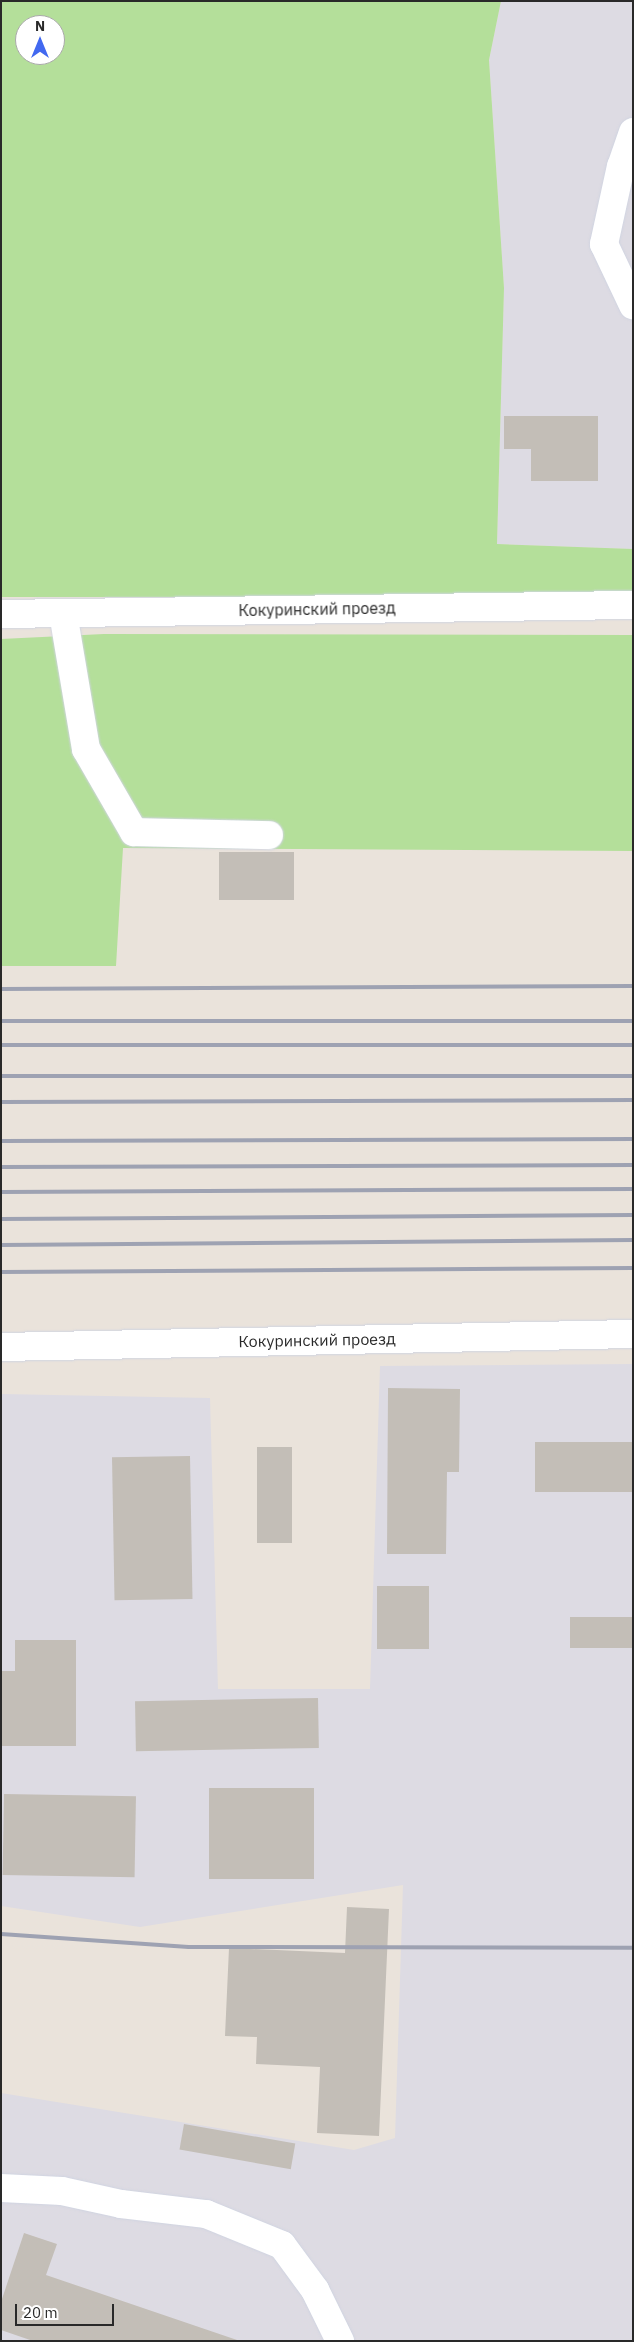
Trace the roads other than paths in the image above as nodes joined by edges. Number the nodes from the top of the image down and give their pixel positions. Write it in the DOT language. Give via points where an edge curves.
graph roads {
  1 [pos="633,132"];
  2 [pos="633,305"];
  3 [pos="633,605"];
  4 [pos="63,613"];
  5 [pos="1,614"];
  6 [pos="269,835"];
  7 [pos="633,1334"];
  8 [pos="1,1347"];
  9 [pos="1,2188"];
  10 [pos="340,2341"];
  1 -- 2 [label="street" via="621,166 604,244"];
  3 -- 4 [label="street, Кокуринский проезд"];
  4 -- 5 [label="street, Кокуринский проезд"];
  4 -- 6 [label="street" via="86,749 134,832"];
  7 -- 8 [label="street, Кокуринский проезд"];
  9 -- 10 [label="street" via="62,2191 121,2204 206,2214 282,2245 315,2290"];
}
